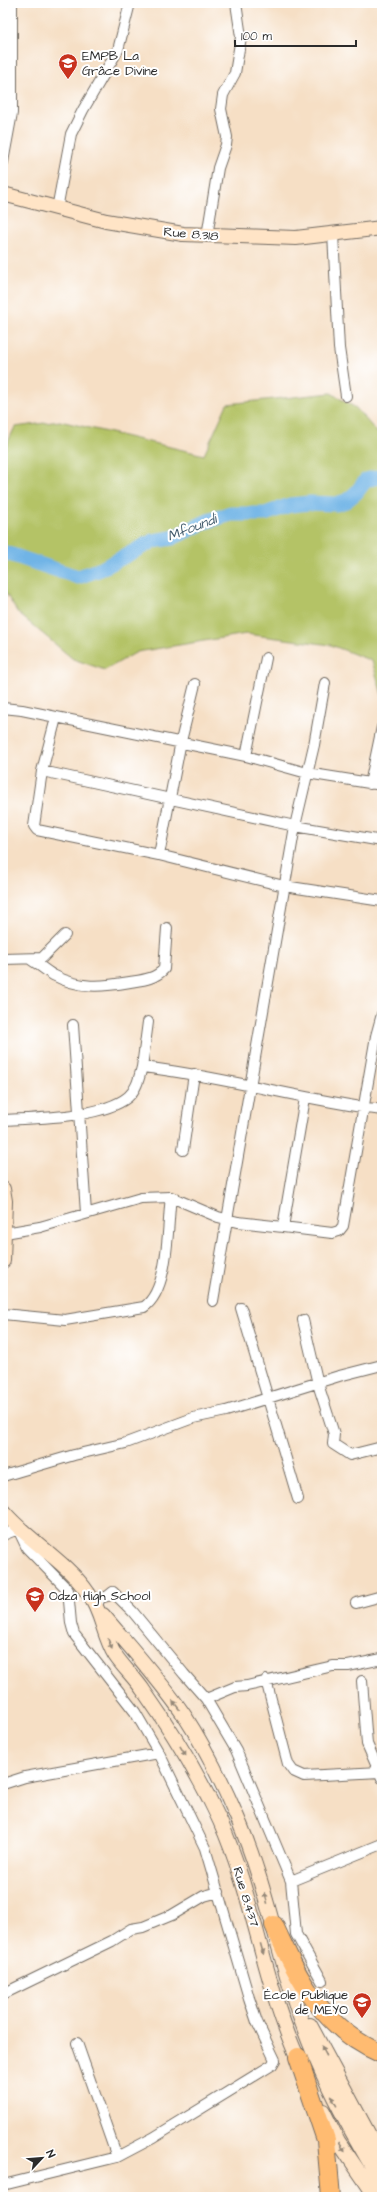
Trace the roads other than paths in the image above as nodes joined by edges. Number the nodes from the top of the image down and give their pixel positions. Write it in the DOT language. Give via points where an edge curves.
graph roads {
  1 [pos="12,3"];
  2 [pos="130,3"];
  3 [pos="236,3"];
  4 [pos="3,162"];
  5 [pos="3,194"];
  6 [pos="57,208"];
  7 [pos="382,228"];
  8 [pos="333,234"];
  9 [pos="207,236"];
  10 [pos="346,396"];
  11 [pos="266,658"];
  12 [pos="325,683"];
  13 [pos="195,684"];
  14 [pos="3,708"];
  15 [pos="56,718"];
  16 [pos="382,727"];
  17 [pos="181,741"];
  18 [pos="246,756"];
  19 [pos="42,771"];
  20 [pos="307,773"];
  21 [pos="370,784"];
  22 [pos="382,785"];
  23 [pos="169,799"];
  24 [pos="294,826"];
  25 [pos="382,841"];
  26 [pos="159,855"];
  27 [pos="284,886"];
  28 [pos="382,901"];
  29 [pos="167,928"];
  30 [pos="65,935"];
  31 [pos="3,959"];
  32 [pos="30,959"];
  33 [pos="382,1014"];
  34 [pos="148,1022"];
  35 [pos="73,1025"];
  36 [pos="142,1067"];
  37 [pos="194,1074"];
  38 [pos="251,1085"];
  39 [pos="305,1098"];
  40 [pos="363,1108"];
  41 [pos="382,1110"];
  42 [pos="78,1114"];
  43 [pos="3,1120"];
  44 [pos="183,1150"];
  45 [pos="3,1189"];
  46 [pos="171,1196"];
  47 [pos="86,1213"];
  48 [pos="228,1220"];
  49 [pos="283,1227"];
  50 [pos="4,1237"];
  51 [pos="3,1261"];
  52 [pos="213,1301"];
  53 [pos="241,1308"];
  54 [pos="3,1314"];
  55 [pos="303,1320"];
  56 [pos="382,1365"];
  57 [pos="318,1384"];
  58 [pos="269,1398"];
  59 [pos="382,1447"];
  60 [pos="3,1476"];
  61 [pos="298,1499"];
  62 [pos="3,1510"];
  63 [pos="18,1529"];
  64 [pos="3,1534"];
  65 [pos="382,1596"];
  66 [pos="356,1603"];
  67 [pos="96,1608"];
  68 [pos="382,1659"];
  69 [pos="266,1680"];
  70 [pos="362,1681"];
  71 [pos="206,1699"];
  72 [pos="159,1753"];
  73 [pos="381,1775"];
  74 [pos="3,1784"];
  75 [pos="382,1844"];
  76 [pos="291,1881"];
  77 [pos="219,1892"];
  78 [pos="274,1925"];
  79 [pos="322,1981"];
  80 [pos="290,1986"];
  81 [pos="3,1994"];
  82 [pos="77,2043"];
  83 [pos="382,2054"];
  84 [pos="298,2057"];
  85 [pos="117,2157"];
  86 [pos="382,2159"];
  87 [pos="361,2177"];
  88 [pos="382,2183"];
  89 [pos="3,2185"];
  90 [pos="331,2197"];
  91 [pos="372,2197"];
  92 [pos="376,2197"];
  1 -- 4 [label="street" via="12,113"];
  2 -- 6 [label="street" via="118,50 71,134"];
  3 -- 9 [label="street" via="241,37 235,73 223,95 221,109 226,145 218,168"];
  5 -- 6 [label="main road, Rue 8.318"];
  6 -- 9 [label="main road, Rue 8.318" via="143,229"];
  7 -- 8 [label="main road, Rue 8.318"];
  8 -- 9 [label="main road, Rue 8.318" via="296,238"];
  8 -- 10 [label="street" via="339,348"];
  11 -- 18 [label="street"];
  12 -- 20 [label="street"];
  13 -- 17 [label="street"];
  14 -- 15 [label="street"];
  15 -- 17 [label="street"];
  15 -- 19 [label="street"];
  16 -- 21 [label="street"];
  17 -- 18 [label="street"];
  17 -- 23 [label="street"];
  18 -- 20 [label="street"];
  19 -- 23 [label="street"];
  19 -- 26 [label="street" via="34,826 37,830"];
  20 -- 21 [label="street"];
  20 -- 24 [label="street"];
  21 -- 22 [label="street"];
  23 -- 24 [label="street"];
  23 -- 26 [label="street"];
  24 -- 25 [label="street"];
  24 -- 27 [label="street"];
  26 -- 27 [label="street"];
  27 -- 28 [label="street"];
  27 -- 38 [label="street" via="256,1039"];
  29 -- 32 [label="street" via="164,969 154,977 142,980 87,987 53,975"];
  30 -- 32 [label="street" via="47,954 38,959"];
  31 -- 32 [label="street"];
  33 -- 40 [label="street"];
  34 -- 36 [label="street"];
  35 -- 42 [label="street"];
  36 -- 37 [label="street"];
  36 -- 42 [label="street" via="137,1085 129,1096"];
  37 -- 38 [label="street"];
  37 -- 44 [label="street"];
  38 -- 39 [label="street"];
  38 -- 48 [label="street"];
  39 -- 40 [label="street"];
  39 -- 49 [label="street"];
  40 -- 41 [label="street"];
  40 -- 49 [label="street" via="343,1226 339,1231 332,1233"];
  42 -- 43 [label="street"];
  42 -- 47 [label="street"];
  45 -- 50 [label="main road"];
  46 -- 47 [label="street" via="141,1198"];
  46 -- 48 [label="street"];
  46 -- 54 [label="street" via="162,1274 150,1303 144,1307 65,1320"];
  47 -- 50 [label="street"];
  48 -- 49 [label="street"];
  48 -- 52 [label="street"];
  50 -- 51 [label="main road"];
  53 -- 58 [label="street"];
  55 -- 57 [label="street"];
  56 -- 57 [label="street"];
  57 -- 58 [label="street"];
  57 -- 59 [label="street" via="334,1434 334,1444 350,1455"];
  58 -- 60 [label="street" via="193,1418 126,1443"];
  58 -- 61 [label="street"];
  62 -- 63 [label="main road, Rue 8.437"];
  63 -- 64 [label="street"];
  63 -- 67 [label="main road, Rue 8.437" via="65,1566 89,1594"];
  63 -- 72 [label="street" via="27,1548 68,1590 74,1634 135,1712"];
  65 -- 66 [label="street"];
  67 -- 71 [label="street" via="100,1598 114,1592"];
  78 -- 67 [label="main road, Rue 8.437, one-way" via="238,1819 204,1748 184,1715 157,1679"];
  67 -- 84 [label="main road, Rue 8.437, one-way" via="114,1654 142,1688 178,1744 220,1821 281,2012"];
  68 -- 69 [label="street"];
  69 -- 71 [label="street" via="235,1687"];
  69 -- 73 [label="street" via="288,1764 293,1772 304,1776"];
  70 -- 73 [label="street" via="367,1744"];
  71 -- 76 [label="street" via="236,1750"];
  72 -- 74 [label="street" via="25,1777"];
  72 -- 77 [label="street" via="204,1848"];
  75 -- 76 [label="street"];
  76 -- 79 [label="street" via="296,1934"];
  77 -- 81 [label="street" via="204,1896 172,1915 131,1929 112,1941"];
  77 -- 85 [label="street" via="251,2004 275,2060 272,2065 160,2134"];
  78 -- 80 [label="main road, Rue 8.437"];
  78 -- 83 [label="highway" via="294,1972 319,2007 335,2025 368,2048"];
  86 -- 80 [label="main road, one-way"];
  88 -- 80 [label="main road, Rue 8.437, one-way" via="350,2131 328,2088"];
  82 -- 85 [label="street"];
  84 -- 87 [label="main road, Rue 8.437, one-way" via="338,2141"];
  84 -- 90 [label="highway" via="326,2140"];
  85 -- 89 [label="street"];
  87 -- 91 [label="main road"];
  87 -- 92 [label="main road, Rue 8.437"];
}
